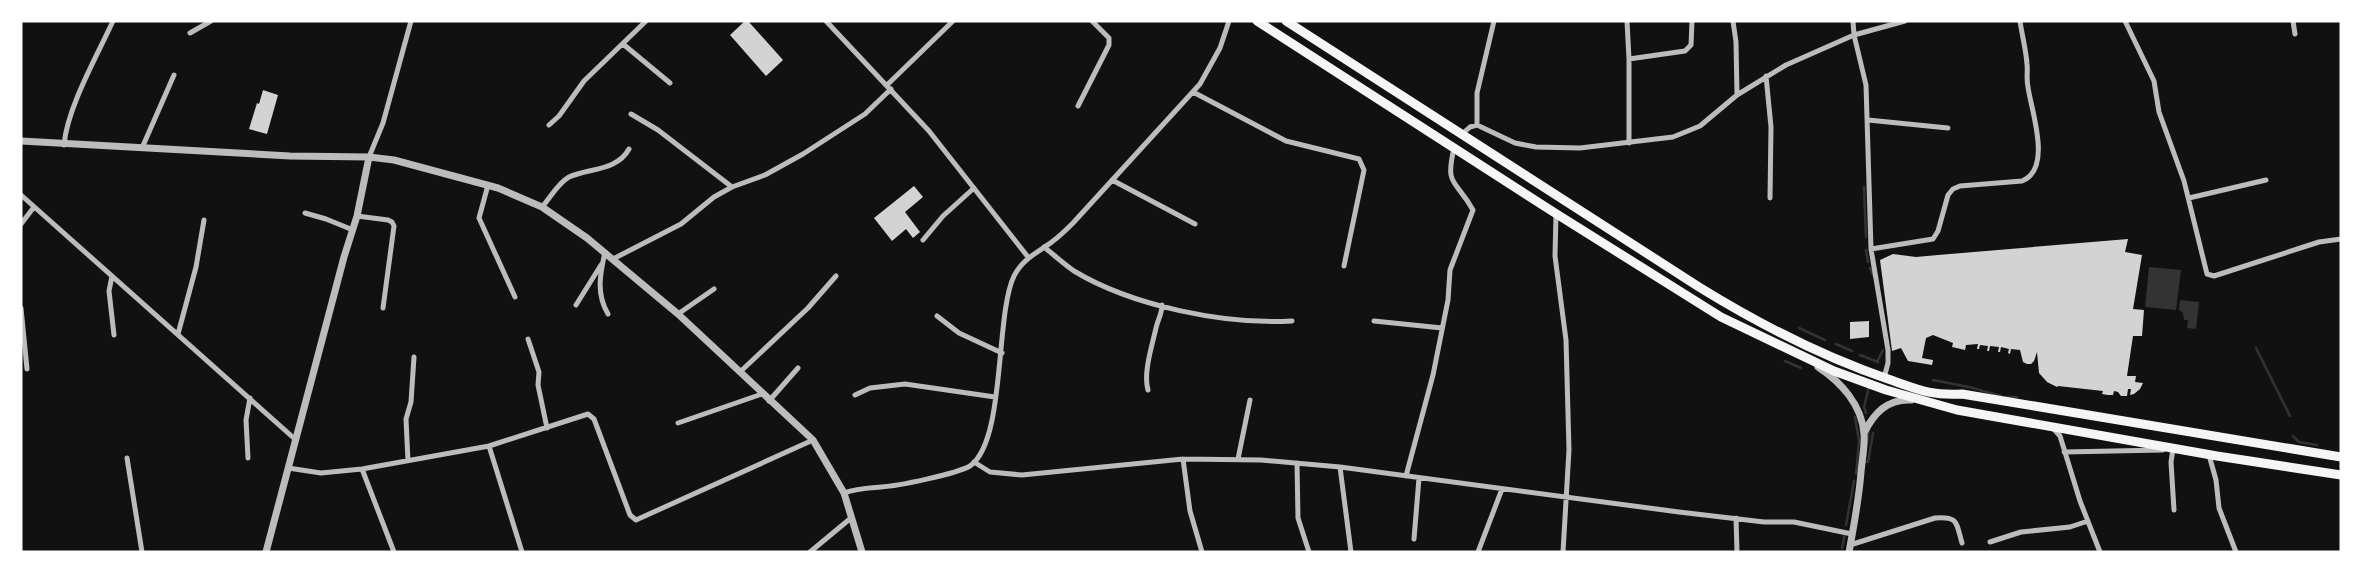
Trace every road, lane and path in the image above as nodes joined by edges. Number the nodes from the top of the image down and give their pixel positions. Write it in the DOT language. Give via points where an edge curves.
graph roads {
  1 [pos="113,21"];
  2 [pos="211,21"];
  3 [pos="411,21"];
  4 [pos="646,21"];
  5 [pos="826,21"];
  6 [pos="953,21"];
  7 [pos="1092,21"];
  8 [pos="1229,21"];
  9 [pos="1257,21"];
  10 [pos="1286,21"];
  11 [pos="1494,21"];
  12 [pos="1627,21"];
  13 [pos="1692,21"];
  14 [pos="1733,21"];
  15 [pos="1852,21"];
  16 [pos="1905,21"];
  17 [pos="2020,21"];
  18 [pos="2125,21"];
  19 [pos="2294,21"];
  20 [pos="190,33"];
  21 [pos="2295,34"];
  22 [pos="1854,35"];
  23 [pos="624,44"];
  24 [pos="1630,59"];
  25 [pos="174,75"];
  26 [pos="1766,76"];
  27 [pos="670,83"];
  28 [pos="889,87"];
  29 [pos="1193,92"];
  30 [pos="1737,95"];
  31 [pos="1078,106"];
  32 [pos="631,114"];
  33 [pos="1868,120"];
  34 [pos="549,125"];
  35 [pos="1476,126"];
  36 [pos="1948,128"];
  37 [pos="1461,136"];
  38 [pos="21,141"];
  39 [pos="1629,143"];
  40 [pos="64,145"];
  41 [pos="142,148"];
  42 [pos="1454,148"];
  43 [pos="629,150"];
  44 [pos="369,157"];
  45 [pos="1112,180"];
  46 [pos="2266,180"];
  47 [pos="488,185"];
  48 [pos="732,187"];
  49 [pos="974,188"];
  50 [pos="21,195"];
  51 [pos="1770,198"];
  52 [pos="2189,198"];
  53 [pos="34,207"];
  54 [pos="542,207"];
  55 [pos="305,213"];
  56 [pos="1556,213"];
  57 [pos="357,216"];
  58 [pos="204,220"];
  59 [pos="21,224"];
  60 [pos="1195,224"];
  61 [pos="353,230"];
  62 [pos="2341,239"];
  63 [pos="923,240"];
  64 [pos="1044,247"];
  65 [pos="1871,249"];
  66 [pos="605,252"];
  67 [pos="1028,257"];
  68 [pos="613,259"];
  69 [pos="602,263"];
  70 [pos="1344,266"];
  71 [pos="112,276"];
  72 [pos="836,276"];
  73 [pos="714,289"];
  74 [pos="515,297"];
  75 [pos="576,305"];
  76 [pos="1162,305"];
  77 [pos="21,308"];
  78 [pos="383,308"];
  79 [pos="608,314"];
  80 [pos="678,314"];
  81 [pos="937,316"];
  82 [pos="1374,321"];
  83 [pos="1292,322"];
  84 [pos="1442,328"];
  85 [pos="178,334"];
  86 [pos="114,335"];
  87 [pos="528,339"];
  88 [pos="1002,353"];
  89 [pos="414,357"];
  90 [pos="1805,358"];
  91 [pos="798,368"];
  92 [pos="27,369"];
  93 [pos="740,372"];
  94 [pos="1884,378"];
  95 [pos="1148,390"];
  96 [pos="762,394"];
  97 [pos="855,395"];
  98 [pos="996,397"];
  99 [pos="250,398"];
  100 [pos="1250,400"];
  101 [pos="1920,400"];
  102 [pos="769,401"];
  103 [pos="678,423"];
  104 [pos="548,428"];
  105 [pos="2052,428"];
  106 [pos="1864,433"];
  107 [pos="296,440"];
  108 [pos="812,440"];
  109 [pos="489,446"];
  110 [pos="2173,449"];
  111 [pos="2188,451"];
  112 [pos="2064,452"];
  113 [pos="2209,455"];
  114 [pos="2341,457"];
  115 [pos="127,458"];
  116 [pos="248,458"];
  117 [pos="1238,459"];
  118 [pos="1184,460"];
  119 [pos="408,461"];
  120 [pos="974,462"];
  121 [pos="1297,463"];
  122 [pos="1340,467"];
  123 [pos="288,468"];
  124 [pos="362,470"];
  125 [pos="2341,475"];
  126 [pos="1406,476"];
  127 [pos="1419,478"];
  128 [pos="1502,490"];
  129 [pos="844,493"];
  130 [pos="1567,499"];
  131 [pos="2174,510"];
  132 [pos="851,518"];
  133 [pos="1736,518"];
  134 [pos="2088,521"];
  135 [pos="1852,534"];
  136 [pos="1414,539"];
  137 [pos="1990,542"];
  138 [pos="1962,543"];
  139 [pos="1850,548"];
  140 [pos="142,552"];
  141 [pos="266,552"];
  142 [pos="394,552"];
  143 [pos="522,552"];
  144 [pos="810,552"];
  145 [pos="862,552"];
  146 [pos="1202,552"];
  147 [pos="1309,552"];
  148 [pos="1352,552"];
  149 [pos="1478,552"];
  150 [pos="1563,552"];
  151 [pos="1737,552"];
  152 [pos="2100,552"];
  153 [pos="2236,552"];
  1 -- 40 [label="street" via="67,127"];
  2 -- 20 [label="street"];
  3 -- 44 [label="street" via="383,124"];
  4 -- 23 [label="street"];
  5 -- 28 [label="street"];
  6 -- 28 [label="street"];
  7 -- 31 [label="street" via="1109,38 1109,45"];
  8 -- 29 [label="street" via="1214,61"];
  9 -- 42 [label="main road"];
  10 -- 37 [label="main road"];
  11 -- 35 [label="street" via="1477,93"];
  12 -- 24 [label="street"];
  13 -- 24 [label="street" via="1691,44 1686,51"];
  14 -- 30 [label="street"];
  15 -- 22 [label="street"];
  16 -- 22 [label="street"];
  17 -- 65 [label="street" via="2027,86 2036,124 2038,158 2034,170 2022,181 1956,187 1948,195 1933,239"];
  18 -- 52 [label="street" via="2154,81 2159,112"];
  19 -- 21 [label="street"];
  22 -- 26 [label="street"];
  22 -- 33 [label="street" via="1866,85"];
  23 -- 27 [label="street"];
  23 -- 34 [label="street" via="584,81"];
  24 -- 39 [label="street"];
  25 -- 41 [label="street"];
  26 -- 30 [label="street"];
  26 -- 51 [label="street" via="1771,127"];
  28 -- 48 [label="street" via="865,114 803,154 765,176"];
  28 -- 49 [label="street"];
  29 -- 45 [label="street"];
  29 -- 70 [label="street" via="1286,141 1359,159 1364,170"];
  30 -- 39 [label="street" via="1695,129 1673,137"];
  32 -- 48 [label="street" via="658,130"];
  33 -- 36 [label="street"];
  33 -- 65 [label="street"];
  35 -- 37 [label="street"];
  35 -- 39 [label="street" via="1515,143 1536,147 1580,148"];
  37 -- 94 [label="main road" via="1749,318 1846,364"];
  38 -- 40 [label="street"];
  40 -- 41 [label="street"];
  41 -- 44 [label="street"];
  42 -- 56 [label="main road"];
  42 -- 84 [label="street" via="1450,178 1473,210 1450,270"];
  43 -- 54 [label="street" via="614,163 567,179"];
  44 -- 47 [label="street" via="394,160"];
  44 -- 57 [label="street"];
  45 -- 60 [label="street"];
  45 -- 64 [label="street" via="1073,223"];
  46 -- 52 [label="street"];
  47 -- 54 [label="street"];
  47 -- 74 [label="street" via="480,218"];
  48 -- 68 [label="street" via="708,200 681,224"];
  49 -- 63 [label="street" via="943,216"];
  49 -- 67 [label="street"];
  50 -- 53 [label="street"];
  52 -- 62 [label="street" via="2205,270 2211,275 2319,242"];
  53 -- 59 [label="street"];
  53 -- 71 [label="street"];
  54 -- 66 [label="street"];
  55 -- 61 [label="street"];
  56 -- 90 [label="main road" via="1721,317"];
  56 -- 130 [label="street" via="1555,256 1566,340"];
  57 -- 61 [label="street"];
  57 -- 78 [label="street" via="388,220 394,226"];
  58 -- 85 [label="street" via="196,267"];
  61 -- 107 [label="street"];
  64 -- 67 [label="street"];
  64 -- 76 [label="street" via="1089,279"];
  65 -- 94 [label="street" via="1888,350"];
  66 -- 68 [label="street"];
  66 -- 69 [label="street"];
  67 -- 88 [label="street" via="1016,273 1009,292"];
  68 -- 80 [label="street"];
  69 -- 75 [label="street"];
  69 -- 79 [label="street" via="600,298"];
  71 -- 85 [label="street"];
  71 -- 86 [label="street" via="109,291"];
  72 -- 93 [label="street" via="808,308"];
  73 -- 80 [label="street"];
  76 -- 83 [label="street" via="1208,316 1264,323"];
  76 -- 95 [label="street" via="1148,367"];
  77 -- 92 [label="street"];
  80 -- 93 [label="street"];
  81 -- 88 [label="street" via="959,333"];
  82 -- 84 [label="street"];
  84 -- 126 [label="street"];
  85 -- 99 [label="street"];
  87 -- 104 [label="street" via="539,372 539,388"];
  88 -- 98 [label="street"];
  89 -- 119 [label="street" via="411,402 406,417"];
  90 -- 101 [label="main road" via="1867,384"];
  90 -- 106 [label="street" via="1840,384 1857,409"];
  91 -- 102 [label="street"];
  93 -- 96 [label="street"];
  94 -- 114 [label="main road" via="1940,396 1962,394"];
  96 -- 102 [label="street"];
  96 -- 103 [label="street"];
  97 -- 98 [label="street" via="870,388 906,384"];
  98 -- 120 [label="street" via="984,443"];
  99 -- 107 [label="street"];
  99 -- 116 [label="street" via="246,420"];
  100 -- 117 [label="street"];
  101 -- 105 [label="main road"];
  101 -- 106 [label="street" via="1904,399 1884,406 1876,412"];
  102 -- 108 [label="street"];
  104 -- 108 [label="street" via="584,414 594,419 627,508 632,519 636,520"];
  104 -- 109 [label="street"];
  105 -- 111 [label="main road"];
  105 -- 112 [label="street" via="2060,436"];
  106 -- 135 [label="street"];
  107 -- 123 [label="street"];
  108 -- 129 [label="street"];
  109 -- 119 [label="street"];
  109 -- 143 [label="street"];
  110 -- 111 [label="street"];
  110 -- 112 [label="street"];
  110 -- 131 [label="street"];
  111 -- 113 [label="main road"];
  112 -- 134 [label="street"];
  113 -- 125 [label="main road"];
  113 -- 153 [label="street" via="2219,508"];
  115 -- 140 [label="street"];
  117 -- 118 [label="street"];
  117 -- 121 [label="street"];
  118 -- 120 [label="street" via="1022,475 990,472"];
  118 -- 146 [label="street" via="1190,511"];
  119 -- 124 [label="street"];
  120 -- 129 [label="street" via="960,470"];
  121 -- 122 [label="street"];
  121 -- 147 [label="street" via="1298,518"];
  122 -- 126 [label="street"];
  122 -- 148 [label="street"];
  123 -- 124 [label="street" via="321,473"];
  123 -- 141 [label="street"];
  124 -- 142 [label="street"];
  126 -- 127 [label="street"];
  127 -- 128 [label="street"];
  127 -- 136 [label="street"];
  128 -- 130 [label="street"];
  128 -- 149 [label="street"];
  129 -- 132 [label="street"];
  130 -- 133 [label="street"];
  130 -- 150 [label="street"];
  132 -- 144 [label="street"];
  132 -- 145 [label="street"];
  133 -- 135 [label="street" via="1794,522"];
  133 -- 151 [label="street"];
  134 -- 137 [label="street" via="2070,527 2021,532"];
  134 -- 152 [label="street"];
  135 -- 139 [label="street"];
  138 -- 139 [label="street" via="1956,521 1949,517 1935,518"];
}
